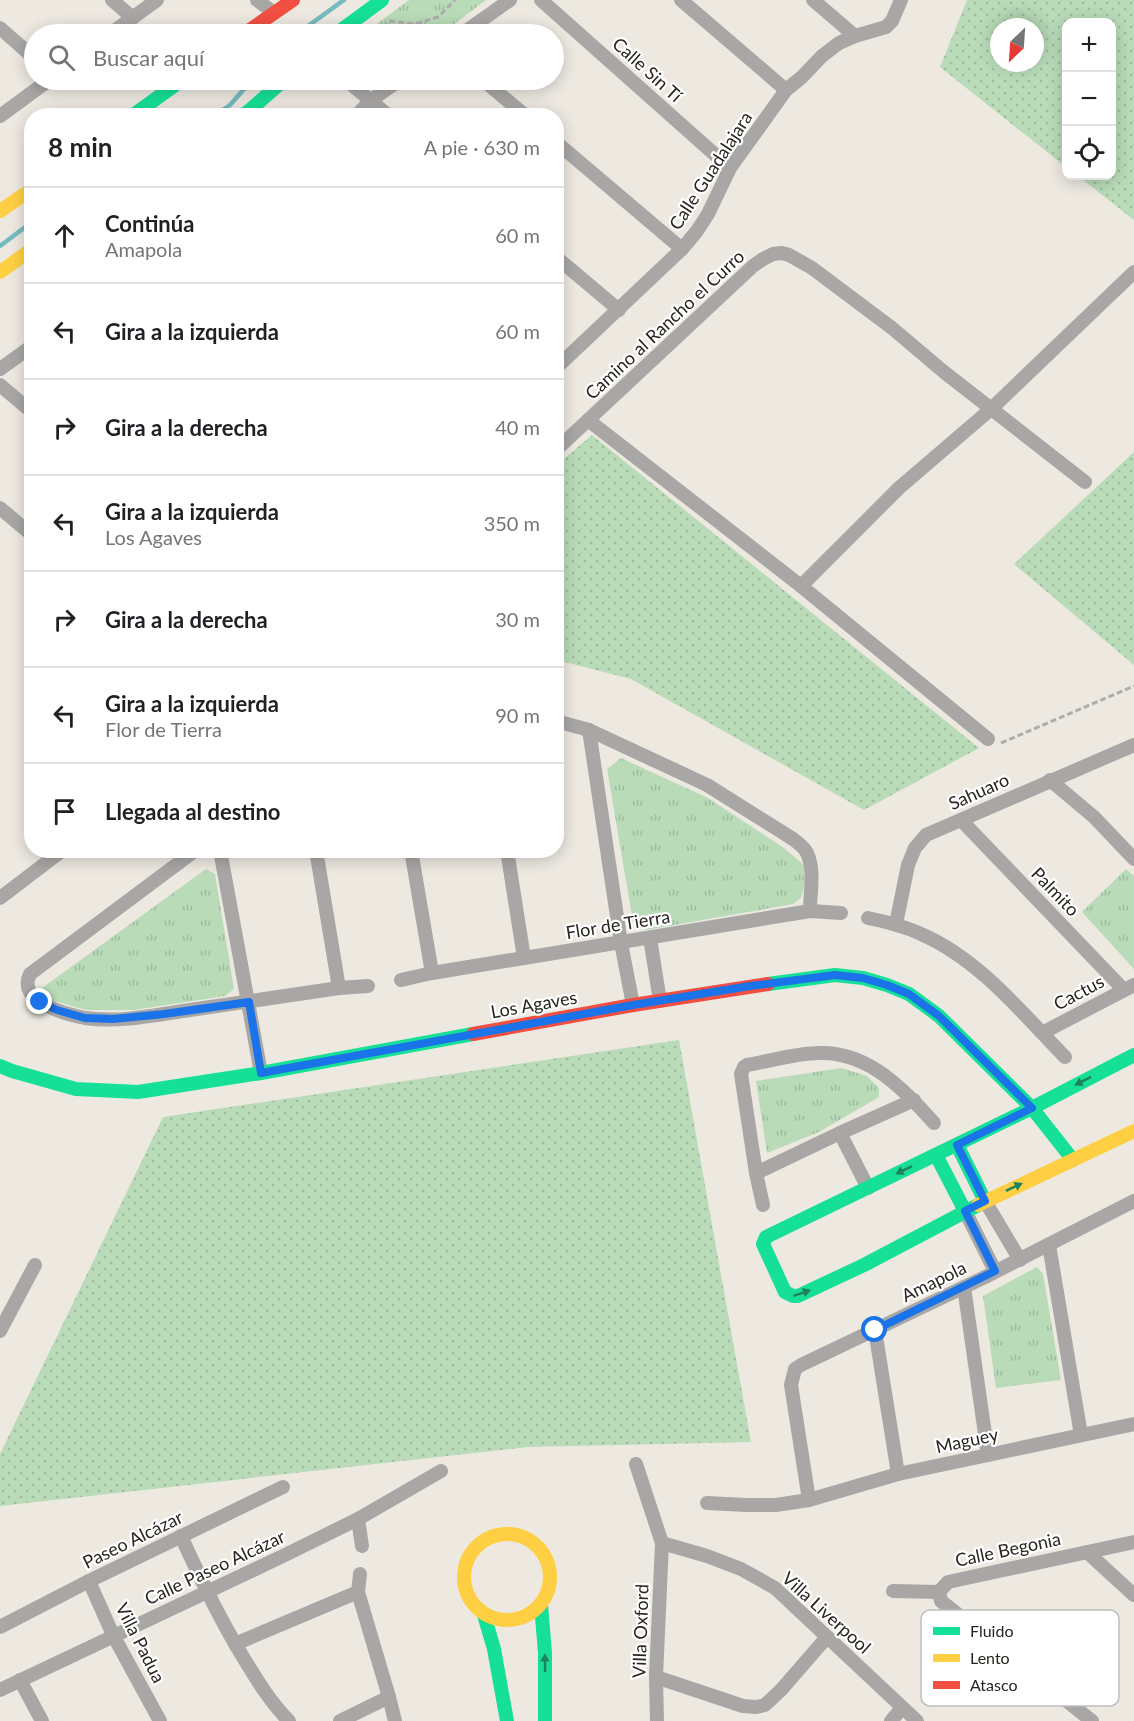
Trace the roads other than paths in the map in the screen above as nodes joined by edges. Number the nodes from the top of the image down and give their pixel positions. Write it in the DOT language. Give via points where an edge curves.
graph roads {
  1 [pos="112,0"];
  2 [pos="157,0"];
  3 [pos="257,0"];
  4 [pos="292,0"];
  5 [pos="382,0"];
  6 [pos="510,0"];
  7 [pos="541,0"];
  8 [pos="681,0"];
  9 [pos="813,0"];
  10 [pos="901,0"];
  11 [pos="274,13"];
  12 [pos="133,18"];
  13 [pos="124,24"];
  14 [pos="258,24"];
  15 [pos="350,24"];
  16 [pos="476,24"];
  17 [pos="0,28"];
  18 [pos="855,36"];
  19 [pos="24,49"];
  20 [pos="35,90"];
  21 [pos="168,90"];
  22 [pos="273,90"];
  23 [pos="358,90"];
  24 [pos="386,90"];
  25 [pos="495,90"];
  26 [pos="786,90"];
  27 [pos="371,100"];
  28 [pos="143,108"];
  29 [pos="253,108"];
  30 [pos="364,108"];
  31 [pos="380,108"];
  32 [pos="516,108"];
  33 [pos="0,116"];
  34 [pos="564,149"];
  35 [pos="730,168"];
  36 [pos="24,194"];
  37 [pos="0,211"];
  38 [pos="682,249"];
  39 [pos="24,255"];
  40 [pos="564,264"];
  41 [pos="0,272"];
  42 [pos="1134,272"];
  43 [pos="619,310"];
  44 [pos="24,352"];
  45 [pos="564,362"];
  46 [pos="0,369"];
  47 [pos="0,385"];
  48 [pos="24,405"];
  49 [pos="992,409"];
  50 [pos="588,420"];
  51 [pos="564,442"];
  52 [pos="1085,482"];
  53 [pos="0,508"];
  54 [pos="24,528"];
  55 [pos="801,586"];
  56 [pos="564,723"];
  57 [pos="589,730"];
  58 [pos="988,739"];
  59 [pos="1134,745"];
  60 [pos="1050,780"];
  61 [pos="961,820"];
  62 [pos="52,858"];
  63 [pos="185,858"];
  64 [pos="222,858"];
  65 [pos="317,858"];
  66 [pos="412,858"];
  67 [pos="508,858"];
  68 [pos="1134,859"];
  69 [pos="0,898"];
  70 [pos="810,911"];
  71 [pos="841,913"];
  72 [pos="868,918"];
  73 [pos="896,924"];
  74 [pos="650,938"];
  75 [pos="621,943"];
  76 [pos="524,958"];
  77 [pos="432,973"];
  78 [pos="401,980"];
  79 [pos="368,986"];
  80 [pos="1129,987"];
  81 [pos="339,988"];
  82 [pos="660,1001"];
  83 [pos="249,1002"];
  84 [pos="633,1005"];
  85 [pos="1042,1033"];
  86 [pos="1134,1055"];
  87 [pos="1065,1057"];
  88 [pos="0,1066"];
  89 [pos="261,1073"];
  90 [pos="914,1100"];
  91 [pos="1032,1108"];
  92 [pos="934,1123"];
  93 [pos="1134,1131"];
  94 [pos="840,1133"];
  95 [pos="957,1145"];
  96 [pos="936,1155"];
  97 [pos="1073,1160"];
  98 [pos="756,1173"];
  99 [pos="868,1188"];
  100 [pos="985,1201"];
  101 [pos="1134,1201"];
  102 [pos="763,1205"];
  103 [pos="965,1211"];
  104 [pos="1049,1245"];
  105 [pos="1020,1260"];
  106 [pos="35,1265"];
  107 [pos="995,1271"];
  108 [pos="964,1287"];
  109 [pos="875,1330"];
  110 [pos="0,1331"];
  111 [pos="1134,1424"];
  112 [pos="1082,1435"];
  113 [pos="988,1455"];
  114 [pos="636,1464"];
  115 [pos="441,1471"];
  116 [pos="898,1474"];
  117 [pos="283,1487"];
  118 [pos="809,1500"];
  119 [pos="707,1503"];
  120 [pos="358,1519"];
  121 [pos="181,1536"];
  122 [pos="1134,1542"];
  123 [pos="662,1543"];
  124 [pos="362,1546"];
  125 [pos="1087,1552"];
  126 [pos="360,1574"];
  127 [pos="89,1581"];
  128 [pos="893,1591"];
  129 [pos="358,1592"];
  130 [pos="939,1592"];
  131 [pos="207,1593"];
  132 [pos="1134,1594"];
  133 [pos="541,1605"];
  134 [pos="952,1610"];
  135 [pos="484,1615"];
  136 [pos="0,1627"];
  137 [pos="113,1635"];
  138 [pos="827,1638"];
  139 [pos="235,1644"];
  140 [pos="656,1677"];
  141 [pos="20,1680"];
  142 [pos="0,1690"];
  143 [pos="389,1697"];
  144 [pos="1073,1706"];
  145 [pos="902,1708"];
  146 [pos="42,1721"];
  147 [pos="160,1721"];
  148 [pos="289,1721"];
  149 [pos="340,1721"];
  150 [pos="395,1721"];
  151 [pos="507,1721"];
  152 [pos="546,1721"];
  153 [pos="657,1721"];
  154 [pos="891,1721"];
  155 [pos="916,1721"];
  156 [pos="1092,1721"];
  1 -- 12 [label="street"];
  2 -- 12 [label="street"];
  3 -- 11 [label="street"];
  4 -- 11 [label="street"];
  5 -- 15 [label="street"];
  6 -- 16 [label="street"];
  7 -- 35 [label="street, Calle Sin Tí"];
  8 -- 26 [label="street"];
  9 -- 18 [label="street"];
  10 -- 18 [label="street, Calle Guadalajara" via="886,27"];
  11 -- 14 [label="street"];
  12 -- 13 [label="street"];
  17 -- 19 [label="street"];
  18 -- 26 [label="street, Calle Guadalajara" via="822,56"];
  20 -- 33 [label="street"];
  21 -- 28 [label="street"];
  22 -- 29 [label="street"];
  23 -- 27 [label="street"];
  24 -- 27 [label="street"];
  25 -- 32 [label="street"];
  26 -- 35 [label="street, Calle Guadalajara"];
  27 -- 30 [label="street"];
  27 -- 31 [label="street"];
  34 -- 38 [label="street"];
  35 -- 38 [label="street, Calle Guadalajara" via="708,214"];
  36 -- 37 [label="street"];
  38 -- 43 [label="street, Calle Guadalajara"];
  39 -- 41 [label="street"];
  40 -- 43 [label="street"];
  42 -- 49 [label="street"];
  43 -- 45 [label="street, Calle Guadalajara"];
  44 -- 46 [label="street"];
  47 -- 48 [label="street"];
  49 -- 50 [label="street, Camino al Rancho el Curro" via="812,268 782,253 753,266"];
  49 -- 52 [label="street"];
  49 -- 55 [label="street" via="899,488"];
  50 -- 51 [label="street, Camino al Rancho el Curro"];
  50 -- 55 [label="street"];
  53 -- 54 [label="street"];
  55 -- 58 [label="street"];
  56 -- 57 [label="street"];
  57 -- 70 [label="street" via="707,784 802,846 810,867"];
  57 -- 75 [label="street"];
  59 -- 60 [label="street, Sahuaro"];
  60 -- 61 [label="street, Sahuaro"];
  60 -- 68 [label="street" via="1094,817"];
  61 -- 73 [label="street, Sahuaro" via="926,835 915,848"];
  61 -- 80 [label="street, Palmito"];
  62 -- 69 [label="street"];
  63 -- 83 [label="street" via="30,974 27,988 40,1002 85,1018 124,1018"];
  64 -- 83 [label="street"];
  65 -- 81 [label="street"];
  66 -- 77 [label="street"];
  67 -- 76 [label="street"];
  70 -- 71 [label="street, Flor de Tierra"];
  70 -- 74 [label="street, Flor de Tierra"];
  72 -- 73 [label="street"];
  73 -- 85 [label="street" via="923,934 956,954 987,978"];
  74 -- 75 [label="street, Flor de Tierra"];
  74 -- 82 [label="street"];
  75 -- 76 [label="street, Flor de Tierra"];
  75 -- 84 [label="street"];
  76 -- 77 [label="street, Flor de Tierra"];
  77 -- 78 [label="street, Flor de Tierra"];
  79 -- 81 [label="street"];
  80 -- 85 [label="street, Cactus"];
  81 -- 83 [label="street"];
  82 -- 84 [label="street, Los Agaves"];
  82 -- 91 [label="street, Los Agaves" via="835,975 863,978 909,994 939,1016"];
  83 -- 89 [label="street"];
  84 -- 89 [label="street, Los Agaves"];
  85 -- 87 [label="street"];
  86 -- 91 [label="street, one-way"];
  88 -- 89 [label="street, Los Agaves" via="76,1089 138,1092"];
  90 -- 92 [label="street"];
  90 -- 94 [label="street"];
  90 -- 98 [label="street" via="872,1066 838,1053 747,1065 741,1074"];
  91 -- 95 [label="street"];
  91 -- 97 [label="street, Los Agaves"];
  93 -- 97 [label="street"];
  94 -- 98 [label="street"];
  94 -- 99 [label="street"];
  95 -- 96 [label="street"];
  95 -- 100 [label="street"];
  96 -- 99 [label="street, one-way"];
  96 -- 103 [label="street"];
  100 -- 97 [label="street, one-way"];
  98 -- 102 [label="street"];
  99 -- 103 [label="street, one-way" via="765,1239 763,1244 785,1292 798,1296"];
  100 -- 103 [label="street"];
  100 -- 105 [label="street"];
  101 -- 104 [label="street, Amapola"];
  103 -- 107 [label="street"];
  104 -- 105 [label="street, Amapola"];
  104 -- 112 [label="street"];
  105 -- 107 [label="street, Amapola"];
  106 -- 110 [label="street"];
  107 -- 108 [label="street, Amapola"];
  108 -- 109 [label="street, Amapola"];
  108 -- 113 [label="street"];
  109 -- 116 [label="street"];
  109 -- 118 [label="street, Amapola" via="801,1365 792,1375"];
  111 -- 112 [label="street, Maguey"];
  112 -- 113 [label="street, Maguey"];
  113 -- 116 [label="street, Maguey"];
  114 -- 123 [label="street"];
  115 -- 120 [label="street, Calle Paseo Alcázar"];
  116 -- 118 [label="street, Maguey"];
  117 -- 121 [label="street, Paseo Alcázar"];
  118 -- 119 [label="street, Maguey" via="776,1505"];
  120 -- 124 [label="street"];
  120 -- 131 [label="street, Calle Paseo Alcázar"];
  121 -- 127 [label="street, Paseo Alcázar"];
  121 -- 131 [label="street"];
  122 -- 125 [label="street, Calle Begonia"];
  123 -- 138 [label="street, Villa Liverpool" via="741,1569 775,1588"];
  123 -- 140 [label="street, Villa Oxford"];
  125 -- 130 [label="street, Calle Begonia" via="948,1581"];
  125 -- 132 [label="street"];
  126 -- 129 [label="street"];
  127 -- 136 [label="street, Paseo Alcázar"];
  127 -- 137 [label="street, Villa Padua"];
  128 -- 130 [label="street"];
  129 -- 139 [label="street"];
  129 -- 143 [label="street"];
  130 -- 134 [label="street" via="941,1601"];
  131 -- 137 [label="street, Calle Paseo Alcázar"];
  131 -- 139 [label="street"];
  133 -- 135 [label="street" via="524,1617 504,1621"];
  133 -- 135 [label="street" via="549,1590 551,1572 545,1556 534,1542 518,1534 501,1533 484,1539 471,1551 464,1567 463,1584 470,1601"];
  152 -- 133 [label="street, one-way"];
  135 -- 151 [label="street"];
  137 -- 141 [label="street, Calle Paseo Alcázar"];
  137 -- 147 [label="street, Villa Padua"];
  138 -- 140 [label="street" via="765,1705 743,1706"];
  138 -- 145 [label="street, Villa Liverpool"];
  139 -- 148 [label="street" via="262,1690"];
  140 -- 153 [label="street, Villa Oxford"];
  141 -- 142 [label="street, Calle Paseo Alcázar"];
  141 -- 146 [label="street"];
  143 -- 149 [label="street"];
  143 -- 150 [label="street"];
  144 -- 156 [label="street"];
  145 -- 154 [label="street"];
  145 -- 155 [label="street, Villa Liverpool"];
}
